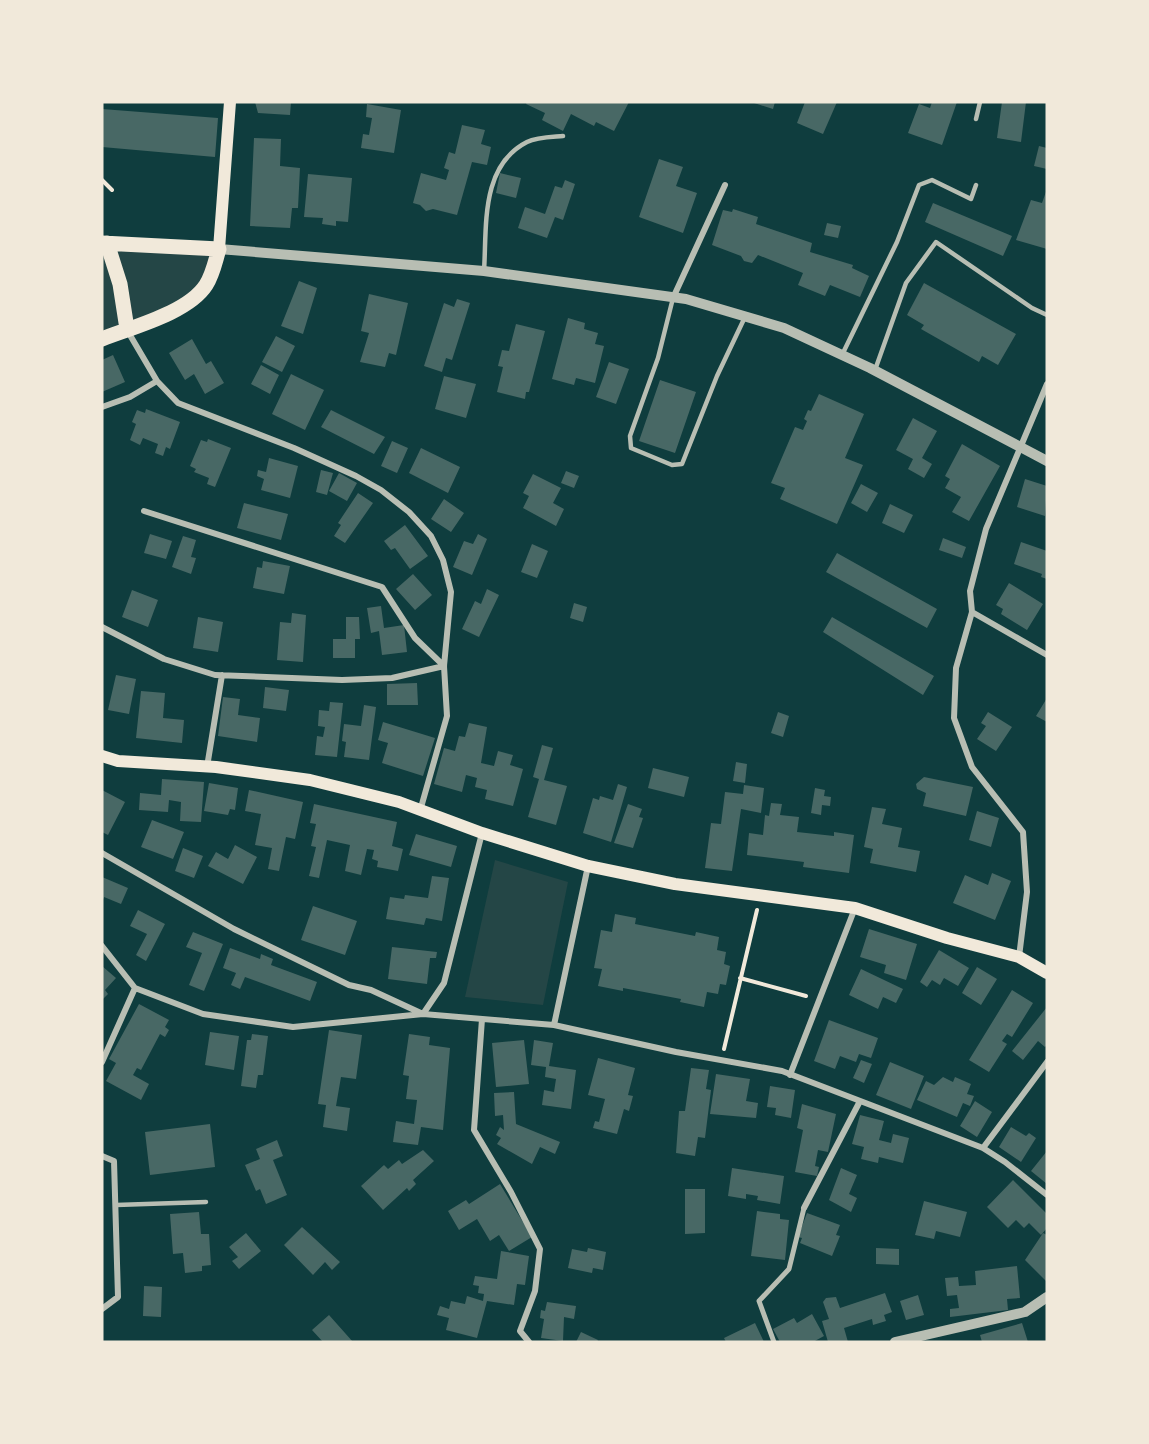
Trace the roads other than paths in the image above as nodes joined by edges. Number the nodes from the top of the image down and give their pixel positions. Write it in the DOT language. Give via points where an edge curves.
graph roads {
  1 [pos="230,102"];
  2 [pos="980,102"];
  3 [pos="976,119"];
  4 [pos="563,136"];
  5 [pos="724,185"];
  6 [pos="976,185"];
  7 [pos="104,243"];
  8 [pos="219,249"];
  9 [pos="484,271"];
  10 [pos="673,298"];
  11 [pos="1047,315"];
  12 [pos="746,317"];
  13 [pos="127,329"];
  14 [pos="102,339"];
  15 [pos="842,354"];
  16 [pos="875,370"];
  17 [pos="157,381"];
  18 [pos="1047,384"];
  19 [pos="102,407"];
  20 [pos="1021,447"];
  21 [pos="1047,461"];
  22 [pos="144,510"];
  23 [pos="972,612"];
  24 [pos="102,627"];
  25 [pos="1047,655"];
  26 [pos="444,666"];
  27 [pos="222,675"];
  28 [pos="102,756"];
  29 [pos="207,767"];
  30 [pos="420,810"];
  31 [pos="482,834"];
  32 [pos="102,853"];
  33 [pos="588,866"];
  34 [pos="855,909"];
  35 [pos="102,946"];
  36 [pos="1019,957"];
  37 [pos="1047,973"];
  38 [pos="135,988"];
  39 [pos="423,1014"];
  40 [pos="482,1019"];
  41 [pos="554,1025"];
  42 [pos="102,1062"];
  43 [pos="1047,1062"];
  44 [pos="790,1075"];
  45 [pos="859,1103"];
  46 [pos="983,1148"];
  47 [pos="102,1156"];
  48 [pos="1047,1196"];
  49 [pos="206,1202"];
  50 [pos="116,1205"];
  51 [pos="804,1208"];
  52 [pos="1047,1297"];
  53 [pos="102,1309"];
  54 [pos="529,1342"];
  55 [pos="774,1342"];
  56 [pos="895,1342"];
  1 -- 8 [label="main road"];
  2 -- 3 [label="lane"];
  4 -- 9 [label="lane" via="527,142 498,166 487,210"];
  5 -- 10 [label="street"];
  6 -- 15 [label="lane" via="971,200 932,180 919,185 897,242"];
  7 -- 8 [label="main road"];
  7 -- 13 [label="main road" via="120,284"];
  8 -- 9 [label="street"];
  8 -- 13 [label="main road" via="213,272 198,295"];
  9 -- 10 [label="street"];
  10 -- 12 [label="street"];
  10 -- 12 [label="lane" via="658,358 630,436 631,448 672,465 682,464 717,376"];
  11 -- 16 [label="lane" via="936,242 906,283"];
  12 -- 15 [label="street" via="784,328"];
  13 -- 14 [label="main road"];
  13 -- 17 [label="street"];
  15 -- 16 [label="street"];
  16 -- 20 [label="street"];
  17 -- 19 [label="street"];
  17 -- 26 [label="street" via="178,403 330,464 381,490 409,512 431,536 443,560 451,592"];
  18 -- 20 [label="street"];
  20 -- 21 [label="street"];
  20 -- 23 [label="street" via="986,529 970,591"];
  22 -- 26 [label="street" via="382,587 416,638"];
  23 -- 25 [label="street"];
  23 -- 36 [label="street" via="956,668 954,718 972,767 1023,832 1027,892"];
  24 -- 27 [label="street" via="164,659"];
  26 -- 27 [label="street" via="392,678 342,681"];
  26 -- 30 [label="street" via="447,716"];
  27 -- 29 [label="street"];
  28 -- 29 [label="main road"];
  29 -- 30 [label="main road" via="310,780"];
  30 -- 31 [label="main road"];
  31 -- 33 [label="main road"];
  31 -- 39 [label="street" via="444,983"];
  32 -- 39 [label="street" via="234,929 349,985 371,990"];
  33 -- 34 [label="main road" via="675,884"];
  33 -- 41 [label="street"];
  34 -- 36 [label="main road"];
  34 -- 44 [label="street"];
  35 -- 38 [label="street"];
  36 -- 37 [label="main road"];
  38 -- 39 [label="street" via="203,1014 293,1026"];
  38 -- 42 [label="street"];
  39 -- 40 [label="street"];
  40 -- 41 [label="street"];
  40 -- 54 [label="street" via="474,1130 540,1249 535,1291 520,1331"];
  41 -- 44 [label="street"];
  43 -- 46 [label="street"];
  44 -- 45 [label="street"];
  45 -- 46 [label="street"];
  45 -- 51 [label="street"];
  46 -- 48 [label="street"];
  47 -- 50 [label="street" via="114,1161"];
  49 -- 50 [label="lane"];
  50 -- 53 [label="street" via="118,1297"];
  51 -- 55 [label="street" via="789,1269 759,1301"];
  52 -- 56 [label="street" via="1025,1312"];
}
